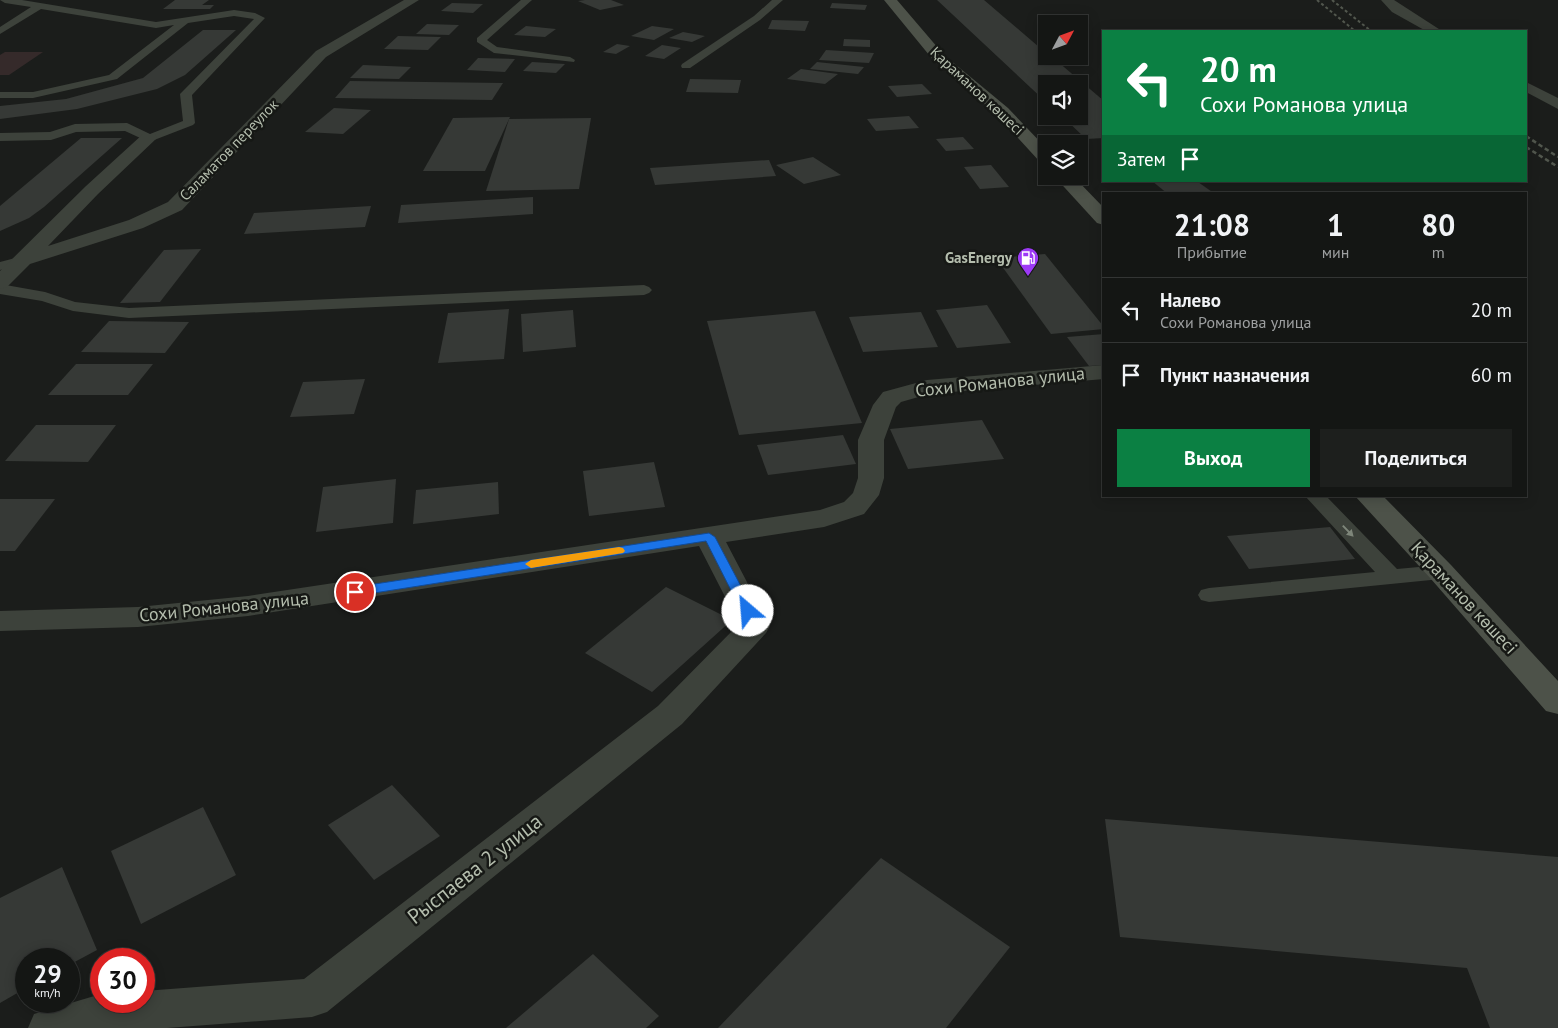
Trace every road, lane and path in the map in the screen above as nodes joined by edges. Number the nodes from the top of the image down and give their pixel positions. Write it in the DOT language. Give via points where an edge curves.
graph roads {
  1 [pos="5,0"];
  2 [pos="413,0"];
  3 [pos="527,0"];
  4 [pos="778,0"];
  5 [pos="890,0"];
  6 [pos="1387,0"];
  7 [pos="39,6"];
  8 [pos="186,21"];
  9 [pos="1433,30"];
  10 [pos="0,31"];
  11 [pos="570,60"];
  12 [pos="968,64"];
  13 [pos="686,66"];
  14 [pos="1527,87"];
  15 [pos="0,95"];
  16 [pos="1558,104"];
  17 [pos="1002,111"];
  18 [pos="0,137"];
  19 [pos="149,138"];
  20 [pos="1038,149"];
  21 [pos="1072,185"];
  22 [pos="1102,217"];
  23 [pos="23,260"];
  24 [pos="0,266"];
  25 [pos="0,283"];
  26 [pos="0,289"];
  27 [pos="644,290"];
  28 [pos="1102,372"];
  29 [pos="1316,497"];
  30 [pos="1369,497"];
  31 [pos="709,537"];
  32 [pos="1441,572"];
  33 [pos="1392,577"];
  34 [pos="1209,595"];
  35 [pos="0,621"];
  36 [pos="1557,699"];
  37 [pos="49,1028"];
  1 -- 7 [label="lane"];
  2 -- 23 [label="street, Саламатов переулок" via="321,54 175,206 136,224"];
  3 -- 11 [label="lane" via="481,40 494,50"];
  4 -- 13 [label="lane"];
  5 -- 17 [label="main road, Қараманов көшесі" via="939,58"];
  6 -- 9 [label="street"];
  7 -- 8 [label="lane" via="156,25"];
  7 -- 10 [label="lane"];
  8 -- 15 [label="lane" via="113,77 33,95"];
  8 -- 19 [label="lane" via="234,13 260,18 186,94 189,122"];
  12 -- 17 [label="main road"];
  14 -- 16 [label="street"];
  17 -- 20 [label="main road, Қараманов көшесі"];
  18 -- 19 [label="lane" via="50,136 75,128 127,127"];
  19 -- 23 [label="street, Саламатов переулок"];
  21 -- 22 [label="main road"];
  23 -- 24 [label="lane"];
  23 -- 25 [label="street, Саламатов переулок"];
  26 -- 27 [label="lane" via="73,306 129,313"];
  28 -- 31 [label="street, Сохи Романова улица" via="927,387 892,397 871,440 871,478 866,495 854,508 824,518"];
  29 -- 33 [label="lane, one-way"];
  30 -- 32 [label="main road, Қараманов көшесі"];
  31 -- 35 [label="street, Сохи Романова улица" via="248,606 138,617"];
  31 -- 37 [label="street, Рыспаева 2 улица" via="756,626 670,715 312,998 104,1013"];
  32 -- 33 [label="lane"];
  32 -- 36 [label="main road, Қараманов көшесі"];
  33 -- 34 [label="lane"];
}
